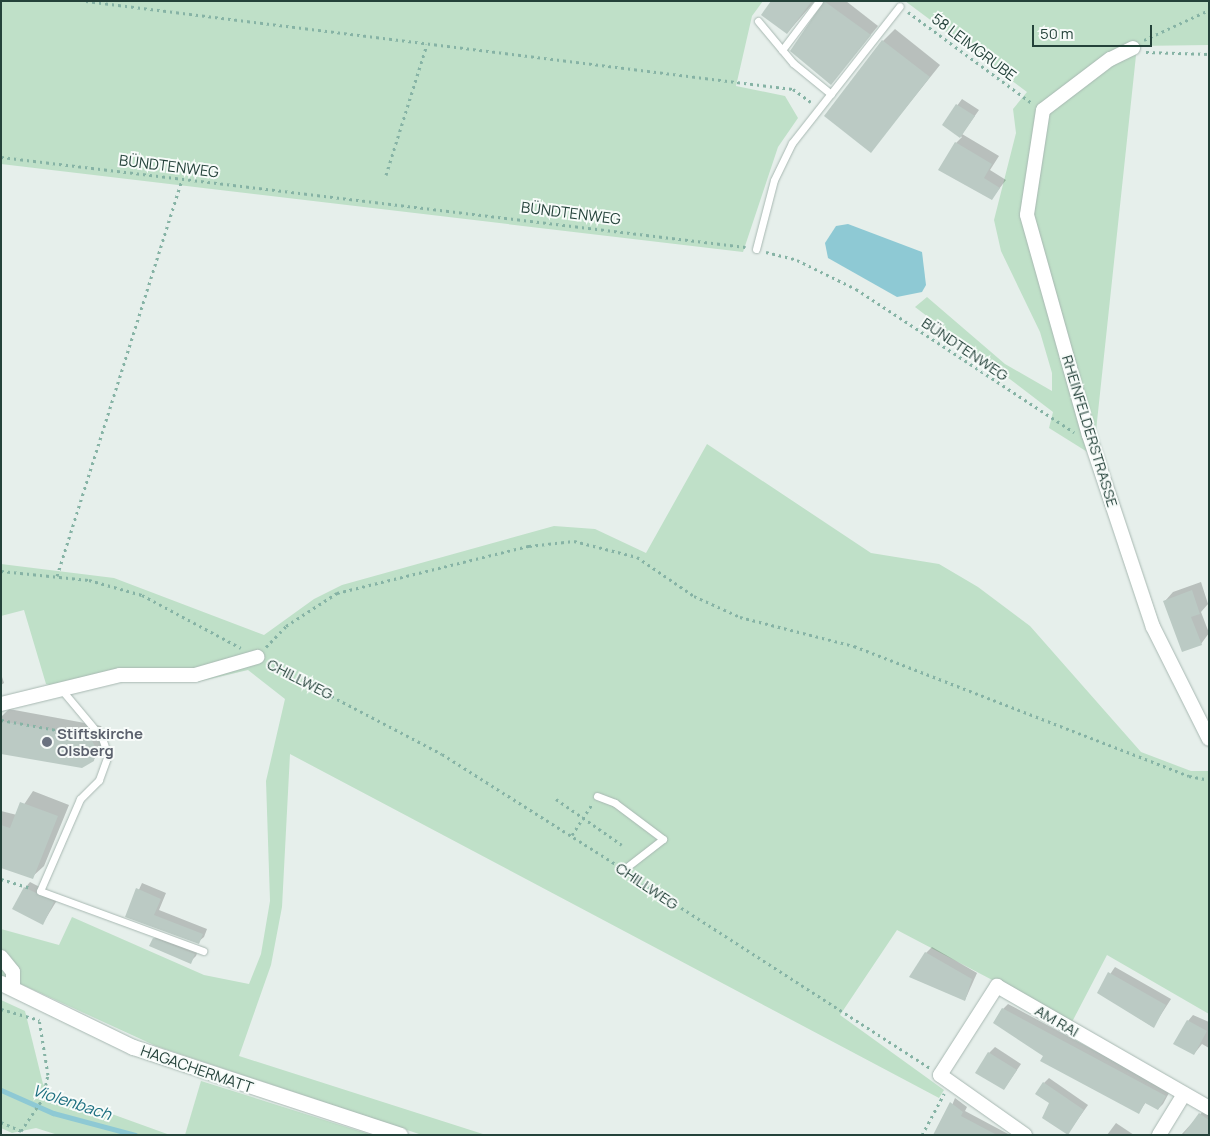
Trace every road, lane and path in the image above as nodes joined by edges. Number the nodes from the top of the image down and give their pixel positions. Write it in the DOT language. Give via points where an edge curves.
graph roads {
  1 [pos="86,1"];
  2 [pos="819,1"];
  3 [pos="900,6"];
  4 [pos="1209,10"];
  5 [pos="758,21"];
  6 [pos="427,44"];
  7 [pos="1133,48"];
  8 [pos="782,50"];
  9 [pos="1209,54"];
  10 [pos="832,94"];
  11 [pos="820,108"];
  12 [pos="1042,110"];
  13 [pos="1,157"];
  14 [pos="386,175"];
  15 [pos="182,180"];
  16 [pos="756,249"];
  17 [pos="1089,435"];
  18 [pos="1,571"];
  19 [pos="57,576"];
  20 [pos="257,657"];
  21 [pos="61,689"];
  22 [pos="1,704"];
  23 [pos="1,720"];
  24 [pos="102,738"];
  25 [pos="1209,739"];
  26 [pos="1209,780"];
  27 [pos="597,796"];
  28 [pos="556,799"];
  29 [pos="584,818"];
  30 [pos="572,835"];
  31 [pos="622,845"];
  32 [pos="623,870"];
  33 [pos="1,879"];
  34 [pos="40,891"];
  35 [pos="203,951"];
  36 [pos="1,957"];
  37 [pos="7,986"];
  38 [pos="34,999"];
  39 [pos="1,1009"];
  40 [pos="39,1020"];
  41 [pos="946,1079"];
  42 [pos="1184,1094"];
  43 [pos="1209,1108"];
  44 [pos="1,1122"];
  45 [pos="400,1135"];
  46 [pos="922,1135"];
  47 [pos="1025,1135"];
  48 [pos="1160,1135"];
  1 -- 6 [label="path"];
  2 -- 8 [label="lane"];
  3 -- 10 [label="lane"];
  3 -- 12 [label="path, 58 LEIMGRUBE"];
  4 -- 7 [label="path"];
  5 -- 8 [label="lane"];
  6 -- 11 [label="path" via="793,88"];
  6 -- 14 [label="path"];
  7 -- 9 [label="path" via="1150,53"];
  7 -- 12 [label="street" via="1110,59"];
  8 -- 10 [label="lane"];
  10 -- 11 [label="lane"];
  11 -- 16 [label="lane" via="792,143 774,180"];
  12 -- 17 [label="street, RHEINFELDERSTRASSE" via="1027,215"];
  13 -- 15 [label="path, BÜNDTENWEG"];
  15 -- 16 [label="path, BÜNDTENWEG"];
  15 -- 19 [label="path"];
  16 -- 17 [label="path, BÜNDTENWEG" via="798,260 856,288 1068,431"];
  17 -- 25 [label="street, RHEINFELDERSTRASSE" via="1153,627"];
  18 -- 19 [label="path, CHILLWEG"];
  19 -- 20 [label="path, CHILLWEG" via="142,595"];
  20 -- 21 [label="street" via="195,675 120,675"];
  20 -- 26 [label="path" via="286,626 337,593 529,546 574,541 637,557 694,596 740,617 854,646 1189,776"];
  20 -- 30 [label="path, CHILLWEG" via="442,754"];
  21 -- 22 [label="street"];
  21 -- 24 [label="lane"];
  23 -- 24 [label="path"];
  24 -- 34 [label="lane" via="108,754 105,768 80,799"];
  27 -- 29 [label="path"];
  27 -- 32 [label="lane" via="615,803 662,839"];
  28 -- 29 [label="path"];
  29 -- 30 [label="path"];
  29 -- 31 [label="path"];
  30 -- 32 [label="path, CHILLWEG"];
  32 -- 41 [label="path, CHILLWEG"];
  33 -- 34 [label="path"];
  34 -- 35 [label="lane"];
  36 -- 37 [label="street" via="13,972"];
  37 -- 38 [label="street, HAGACHERMATT"];
  38 -- 40 [label="path"];
  38 -- 45 [label="street, HAGACHERMATT" via="134,1047"];
  39 -- 40 [label="path"];
  40 -- 44 [label="path" via="48,1075 43,1098 21,1131"];
  41 -- 42 [label="street, AM RAI" via="997,986"];
  41 -- 46 [label="path"];
  41 -- 47 [label="street"];
  42 -- 43 [label="street, AM RAI"];
  42 -- 48 [label="street"];
}
